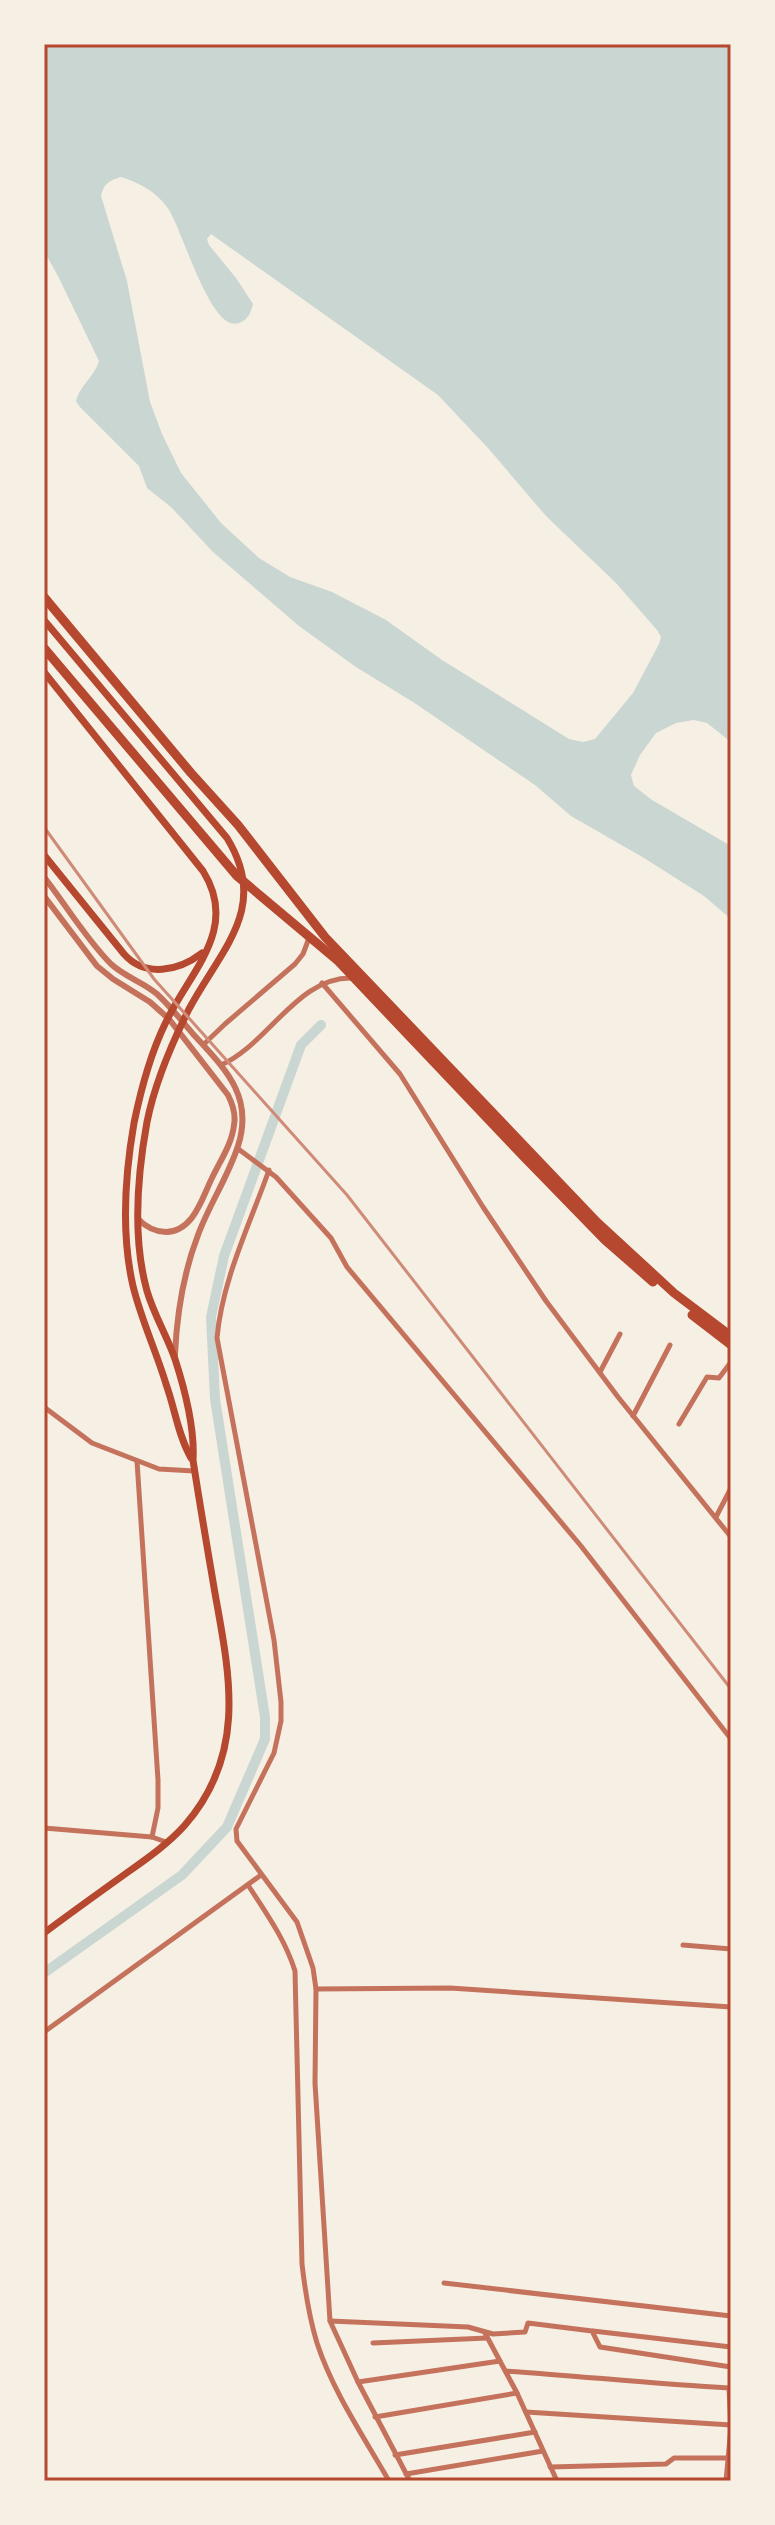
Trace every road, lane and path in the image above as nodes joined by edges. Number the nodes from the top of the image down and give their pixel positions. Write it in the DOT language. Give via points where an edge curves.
graph roads {
  1 [pos="44,597"];
  2 [pos="44,620"];
  3 [pos="44,648"];
  4 [pos="44,672"];
  5 [pos="44,855"];
  6 [pos="44,877"];
  7 [pos="44,896"];
  8 [pos="309,938"];
  9 [pos="207,949"];
  10 [pos="355,978"];
  11 [pos="322,983"];
  12 [pos="203,1045"];
  13 [pos="221,1065"];
  14 [pos="237,1148"];
  15 [pos="269,1170"];
  16 [pos="138,1219"];
  17 [pos="620,1334"];
  18 [pos="731,1336"];
  19 [pos="670,1345"];
  20 [pos="731,1345"];
  21 [pos="174,1357"];
  22 [pos="731,1362"];
  23 [pos="600,1372"];
  24 [pos="44,1407"];
  25 [pos="633,1416"];
  26 [pos="679,1424"];
  27 [pos="193,1460"];
  28 [pos="137,1461"];
  29 [pos="194,1471"];
  30 [pos="731,1488"];
  31 [pos="716,1517"];
  32 [pos="731,1537"];
  33 [pos="731,1739"];
  34 [pos="44,1828"];
  35 [pos="152,1837"];
  36 [pos="166,1842"];
  37 [pos="261,1875"];
  38 [pos="248,1885"];
  39 [pos="44,1933"];
  40 [pos="683,1945"];
  41 [pos="731,1949"];
  42 [pos="316,1989"];
  43 [pos="731,2007"];
  44 [pos="44,2032"];
  45 [pos="444,2283"];
  46 [pos="731,2316"];
  47 [pos="330,2321"];
  48 [pos="592,2331"];
  49 [pos="486,2335"];
  50 [pos="373,2343"];
  51 [pos="731,2347"];
  52 [pos="500,2361"];
  53 [pos="731,2367"];
  54 [pos="506,2371"];
  55 [pos="358,2382"];
  56 [pos="731,2389"];
  57 [pos="517,2393"];
  58 [pos="526,2412"];
  59 [pos="375,2417"];
  60 [pos="731,2426"];
  61 [pos="535,2432"];
  62 [pos="543,2451"];
  63 [pos="395,2455"];
  64 [pos="728,2458"];
  65 [pos="550,2467"];
  66 [pos="729,2472"];
  67 [pos="406,2474"];
  68 [pos="389,2481"];
  69 [pos="410,2481"];
  70 [pos="555,2481"];
  71 [pos="726,2481"];
  1 -- 18 [label="highway" via="238,825 325,937 597,1222 674,1293"];
  2 -- 16 [label="main road" via="219,828 243,872 239,921 191,1006 156,1085 142,1158"];
  3 -- 8 [label="highway" via="221,859"];
  4 -- 9 [label="main road" via="209,881 218,912"];
  5 -- 9 [label="main road" via="134,963 157,970 182,966"];
  6 -- 12 [label="street" via="109,962 158,995"];
  7 -- 16 [label="street" via="97,966 169,1019 233,1107 230,1141 192,1219 168,1232 148,1228"];
  8 -- 10 [label="highway"];
  8 -- 12 [label="street" via="300,958"];
  9 -- 27 [label="main road" via="163,1028 144,1082 126,1205 128,1256 140,1309"];
  10 -- 11 [label="street"];
  10 -- 20 [label="highway" via="605,1240"];
  11 -- 13 [label="street"];
  11 -- 23 [label="street" via="406,1083 546,1301"];
  12 -- 13 [label="street"];
  13 -- 14 [label="street" via="241,1101 243,1127"];
  14 -- 15 [label="street"];
  14 -- 21 [label="street" via="186,1269"];
  15 -- 33 [label="street" via="331,1238 350,1271 581,1546"];
  15 -- 37 [label="street" via="227,1287 217,1338 280,1689 274,1753 235,1831"];
  16 -- 21 [label="main road" via="146,1287"];
  17 -- 23 [label="street"];
  19 -- 25 [label="street"];
  21 -- 27 [label="main road" via="194,1443"];
  22 -- 26 [label="street" via="719,1378 707,1377"];
  23 -- 25 [label="street"];
  24 -- 28 [label="street" via="92,1443"];
  25 -- 31 [label="street"];
  27 -- 29 [label="main road"];
  28 -- 29 [label="street" via="159,1469"];
  28 -- 35 [label="street" via="158,1780"];
  29 -- 36 [label="main road" via="231,1707 225,1751 208,1791"];
  30 -- 31 [label="street"];
  31 -- 32 [label="street"];
  34 -- 35 [label="street"];
  35 -- 36 [label="street"];
  36 -- 39 [label="main road"];
  37 -- 38 [label="street"];
  37 -- 42 [label="street" via="297,1922"];
  38 -- 44 [label="street"];
  38 -- 68 [label="street" via="295,1971 302,2264 308,2305 334,2384"];
  40 -- 41 [label="street"];
  42 -- 43 [label="street" via="450,1988"];
  42 -- 47 [label="street" via="315,2083"];
  45 -- 46 [label="street"];
  47 -- 49 [label="street" via="468,2327"];
  47 -- 55 [label="street"];
  48 -- 49 [label="street" via="528,2323 525,2332"];
  48 -- 51 [label="street"];
  48 -- 53 [label="street" via="600,2347"];
  49 -- 50 [label="street"];
  49 -- 52 [label="street"];
  52 -- 54 [label="street"];
  52 -- 55 [label="street"];
  54 -- 56 [label="street"];
  54 -- 57 [label="street"];
  55 -- 59 [label="street"];
  56 -- 60 [label="street"];
  57 -- 58 [label="street"];
  57 -- 59 [label="street"];
  58 -- 60 [label="street"];
  58 -- 61 [label="street"];
  59 -- 63 [label="street"];
  60 -- 64 [label="street"];
  61 -- 62 [label="street"];
  61 -- 63 [label="street"];
  62 -- 65 [label="street"];
  62 -- 67 [label="street"];
  63 -- 67 [label="street"];
  64 -- 65 [label="street"];
  64 -- 66 [label="street"];
  65 -- 70 [label="street"];
  66 -- 71 [label="street"];
  67 -- 69 [label="street"];
}
